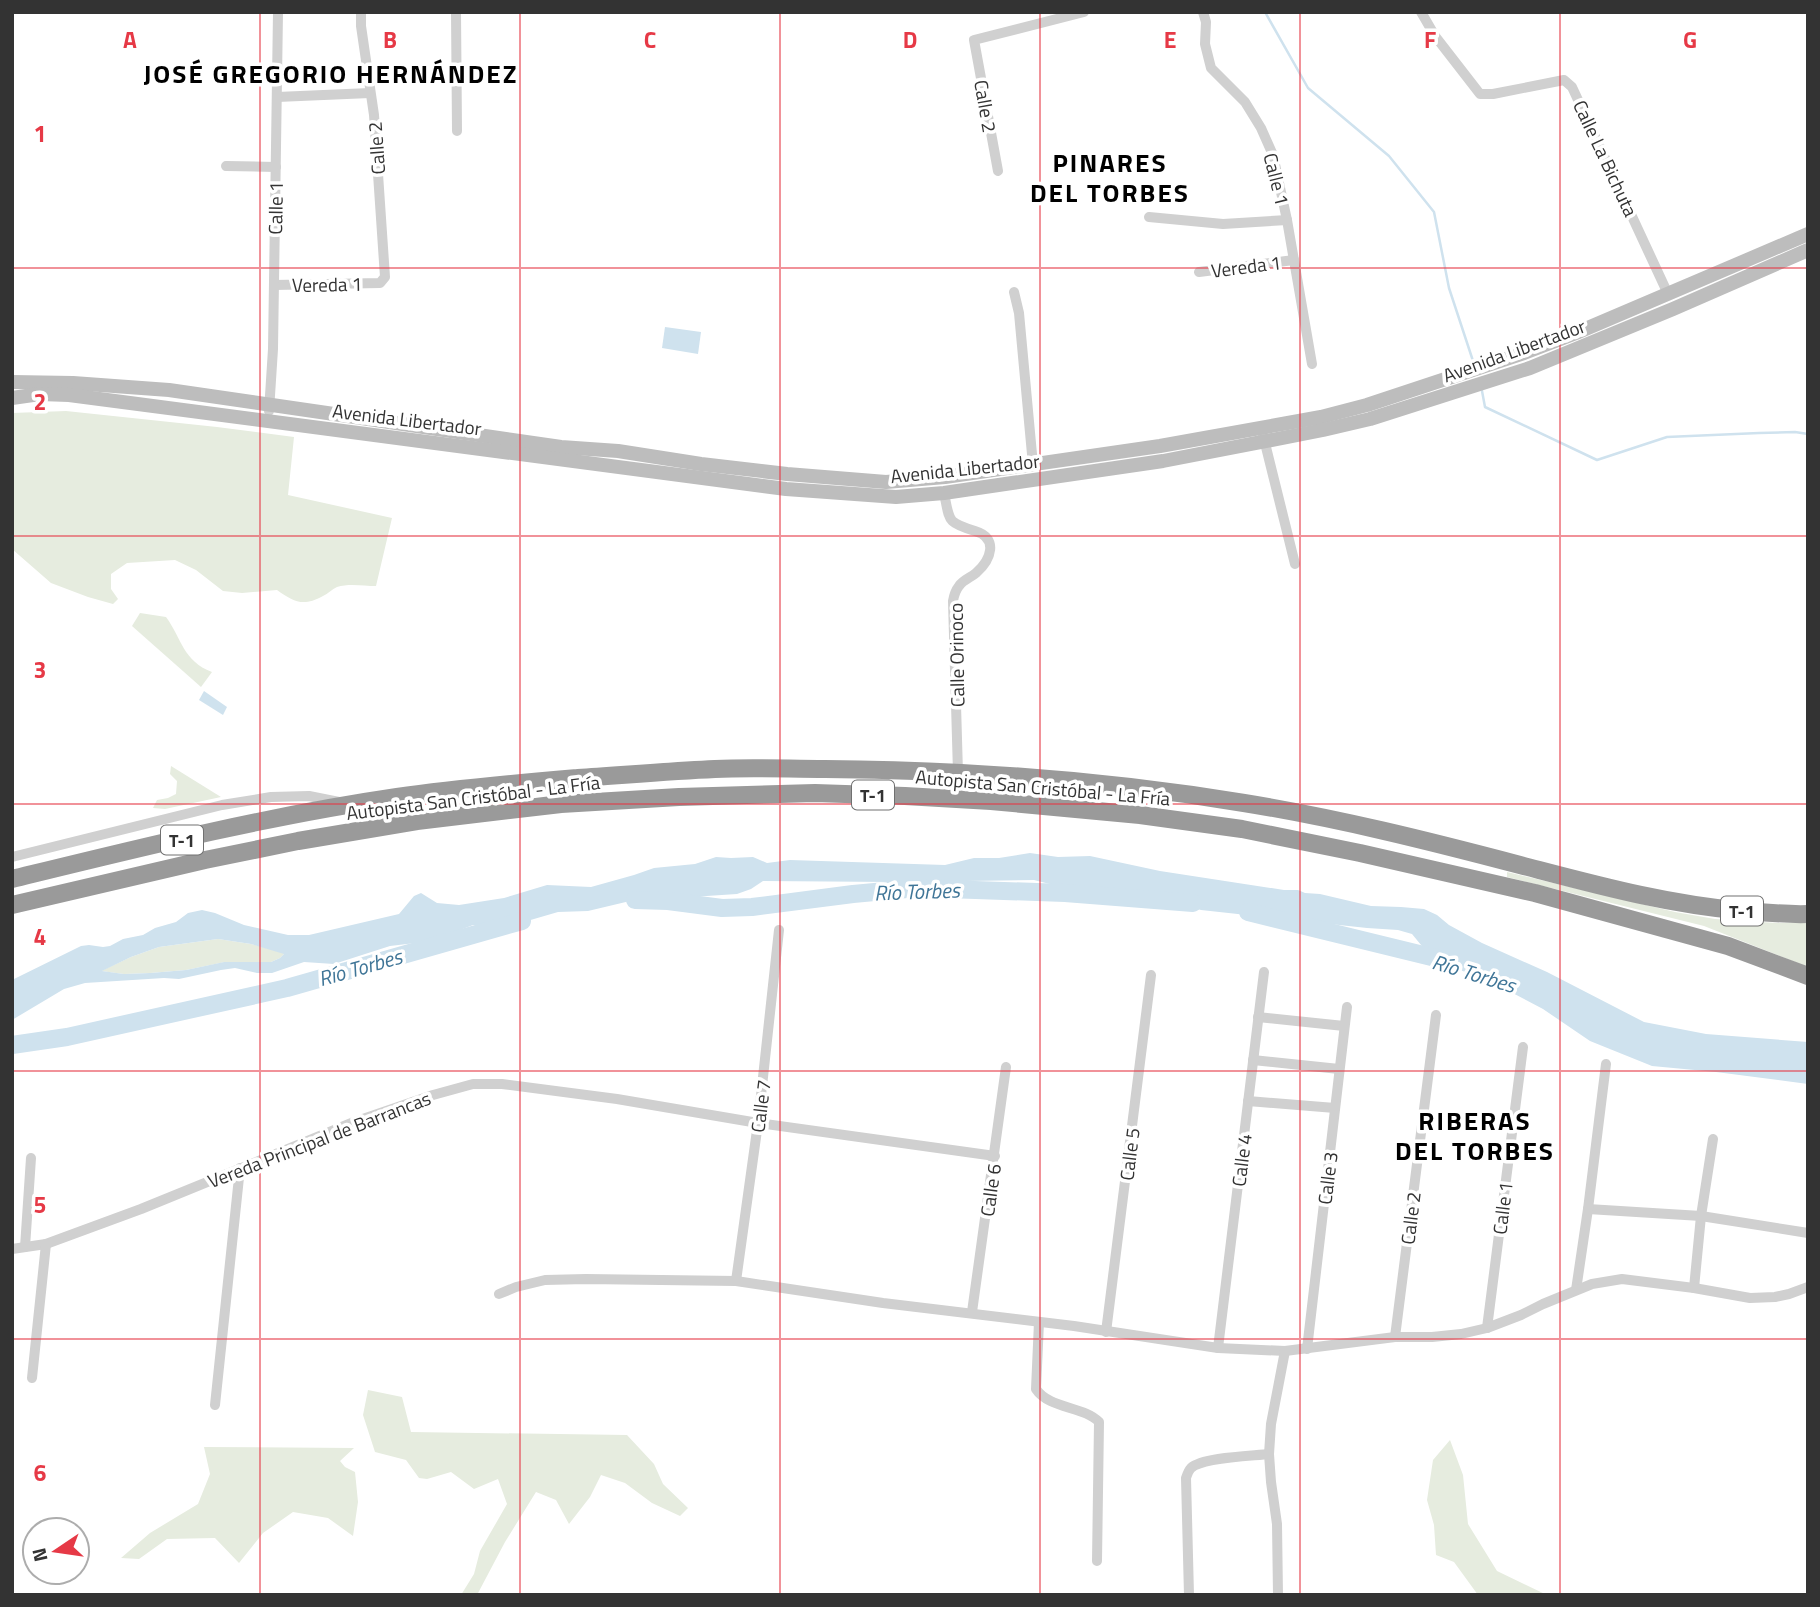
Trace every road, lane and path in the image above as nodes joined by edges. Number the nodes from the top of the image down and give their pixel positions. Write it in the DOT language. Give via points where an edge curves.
graph roads {
  1 [pos="278,12"];
  2 [pos="361,12"];
  3 [pos="456,12"];
  4 [pos="1084,12"];
  5 [pos="1203,12"];
  6 [pos="1421,12"];
  7 [pos="370,93"];
  8 [pos="277,97"];
  9 [pos="457,131"];
  10 [pos="226,166"];
  11 [pos="276,167"];
  12 [pos="998,172"];
  13 [pos="1149,218"];
  14 [pos="1287,220"];
  15 [pos="1808,234"];
  16 [pos="1808,250"];
  17 [pos="1294,260"];
  18 [pos="1199,272"];
  19 [pos="380,283"];
  20 [pos="274,285"];
  21 [pos="1014,292"];
  22 [pos="1668,294"];
  23 [pos="1312,364"];
  24 [pos="12,382"];
  25 [pos="12,398"];
  26 [pos="270,404"];
  27 [pos="268,421"];
  28 [pos="1263,435"];
  29 [pos="1033,465"];
  30 [pos="944,493"];
  31 [pos="1295,564"];
  32 [pos="958,773"];
  33 [pos="354,805"];
  34 [pos="12,857"];
  35 [pos="12,880"];
  36 [pos="12,905"];
  37 [pos="1808,914"];
  38 [pos="779,930"];
  39 [pos="1264,972"];
  40 [pos="1151,975"];
  41 [pos="1808,976"];
  42 [pos="1347,1007"];
  43 [pos="1436,1015"];
  44 [pos="1258,1017"];
  45 [pos="1345,1026"];
  46 [pos="1523,1047"];
  47 [pos="1253,1060"];
  48 [pos="1606,1064"];
  49 [pos="1006,1067"];
  50 [pos="1339,1069"];
  51 [pos="1248,1101"];
  52 [pos="1335,1108"];
  53 [pos="758,1123"];
  54 [pos="1713,1139"];
  55 [pos="995,1156"];
  56 [pos="31,1157"];
  57 [pos="240,1168"];
  58 [pos="1588,1209"];
  59 [pos="1701,1216"];
  60 [pos="1808,1233"];
  61 [pos="46,1244"];
  62 [pos="25,1247"];
  63 [pos="12,1250"];
  64 [pos="736,1281"];
  65 [pos="1808,1287"];
  66 [pos="1694,1288"];
  67 [pos="1576,1290"];
  68 [pos="499,1294"];
  69 [pos="972,1312"];
  70 [pos="1039,1322"];
  71 [pos="1487,1328"];
  72 [pos="1106,1332"];
  73 [pos="1395,1338"];
  74 [pos="1218,1348"];
  75 [pos="1307,1349"];
  76 [pos="1285,1351"];
  77 [pos="32,1378"];
  78 [pos="215,1405"];
  79 [pos="1269,1454"];
  80 [pos="1097,1561"];
  81 [pos="1189,1595"];
  82 [pos="1278,1595"];
  1 -- 8 [label="street, Calle 1"];
  2 -- 7 [label="street, Calle 2"];
  3 -- 9 [label="street"];
  4 -- 12 [label="street, Calle 2" via="974,40"];
  5 -- 14 [label="street, Calle 1" via="1211,68 1245,102 1261,128 1273,155"];
  6 -- 22 [label="street, Calle La Bichuta" via="1480,94 1564,80 1572,87"];
  7 -- 8 [label="street"];
  7 -- 19 [label="street, Calle 2" via="385,272"];
  8 -- 11 [label="street, Calle 1"];
  10 -- 11 [label="street"];
  11 -- 20 [label="street, Calle 1"];
  13 -- 14 [label="street" via="1223,224"];
  14 -- 17 [label="street, Calle 1"];
  15 -- 22 [label="main road, Avenida Libertador"];
  16 -- 28 [label="main road, Avenida Libertador" via="1530,368 1370,419"];
  17 -- 18 [label="street, Vereda 1"];
  17 -- 23 [label="street, Calle 1"];
  19 -- 20 [label="street, Vereda 1"];
  20 -- 26 [label="street, Calle 1"];
  21 -- 29 [label="street"];
  22 -- 28 [label="main road, Avenida Libertador" via="1452,378"];
  24 -- 26 [label="main road, Avenida Libertador" via="169,390"];
  25 -- 27 [label="main road, Avenida Libertador" via="69,395"];
  26 -- 27 [label="street, Calle 1"];
  26 -- 29 [label="main road, Avenida Libertador" via="561,447 853,480 886,482"];
  27 -- 30 [label="main road, Avenida Libertador" via="786,489 896,497"];
  28 -- 29 [label="main road, Avenida Libertador"];
  28 -- 30 [label="main road, Avenida Libertador" via="1163,461"];
  28 -- 31 [label="street"];
  30 -- 32 [label="street, Calle Orinoco" via="950,520 984,534 990,544 982,566 963,581 953,601"];
  32 -- 33 [label="highway, Autopista San Cristóbal - La Fría / T-1" via="721,768 483,786"];
  32 -- 37 [label="highway, Autopista San Cristóbal - La Fría / T-1" via="1079,781 1240,802 1382,830 1677,903"];
  33 -- 34 [label="street" via="309,796 271,797"];
  33 -- 35 [label="highway, Autopista San Cristóbal - La Fría / T-1"];
  36 -- 41 [label="highway, Autopista San Cristóbal - La Fría / T-1" via="205,860 417,821 561,804 678,797 905,796 1140,815 1242,829 1535,893 1727,946"];
  38 -- 53 [label="street, Calle 7"];
  39 -- 44 [label="street, Calle 4"];
  40 -- 72 [label="street, Calle 5"];
  42 -- 45 [label="street, Calle 3"];
  43 -- 73 [label="street, Calle 2"];
  44 -- 45 [label="street"];
  44 -- 47 [label="street, Calle 4"];
  45 -- 50 [label="street, Calle 3"];
  46 -- 71 [label="street, Calle 1"];
  47 -- 50 [label="street"];
  47 -- 51 [label="street, Calle 4"];
  48 -- 58 [label="street"];
  49 -- 55 [label="street, Calle 6"];
  50 -- 52 [label="street, Calle 3"];
  51 -- 52 [label="street"];
  51 -- 74 [label="street, Calle 4"];
  52 -- 75 [label="street, Calle 3"];
  53 -- 55 [label="street, Vereda Principal de Barrancas"];
  53 -- 57 [label="street, Vereda Principal de Barrancas" via="502,1084 473,1084 355,1122"];
  53 -- 64 [label="street, Calle 7"];
  54 -- 59 [label="street"];
  55 -- 69 [label="street, Calle 6"];
  56 -- 62 [label="street"];
  57 -- 61 [label="street, Vereda Principal de Barrancas"];
  57 -- 78 [label="street"];
  58 -- 59 [label="street"];
  58 -- 67 [label="street"];
  59 -- 60 [label="street"];
  59 -- 66 [label="street"];
  61 -- 62 [label="street, Vereda Principal de Barrancas"];
  61 -- 77 [label="street"];
  62 -- 63 [label="street, Vereda Principal de Barrancas"];
  64 -- 68 [label="street" via="545,1280"];
  64 -- 69 [label="street"];
  65 -- 66 [label="street" via="1775,1297"];
  66 -- 67 [label="street" via="1622,1279"];
  67 -- 71 [label="street"];
  69 -- 70 [label="street"];
  70 -- 72 [label="street"];
  70 -- 80 [label="street" via="1036,1389 1099,1422"];
  71 -- 73 [label="street"];
  72 -- 74 [label="street"];
  73 -- 75 [label="street"];
  74 -- 76 [label="street"];
  75 -- 76 [label="street"];
  76 -- 79 [label="street"];
  79 -- 81 [label="street" via="1223,1458 1190,1469 1186,1478"];
  79 -- 82 [label="street" via="1277,1524"];
}
